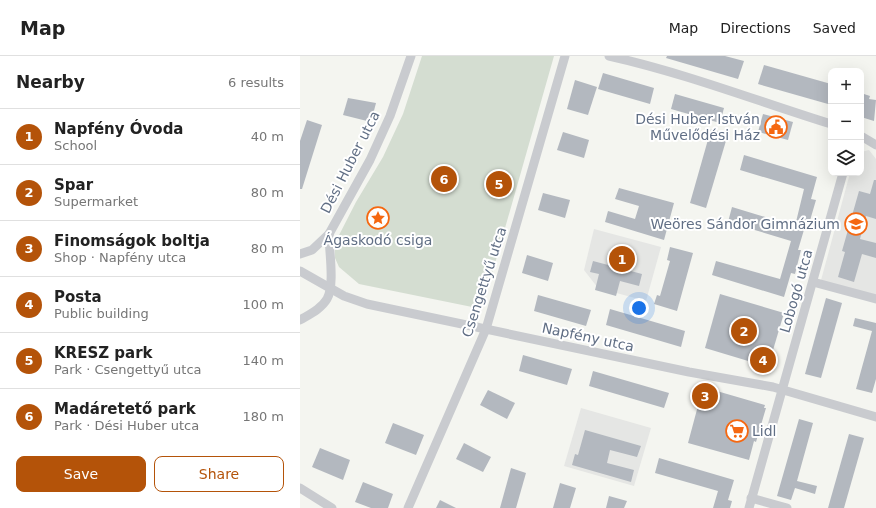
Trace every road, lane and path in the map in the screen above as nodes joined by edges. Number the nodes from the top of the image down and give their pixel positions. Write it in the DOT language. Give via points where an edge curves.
graph roads {
  1 [pos="411,56"];
  2 [pos="565,56"];
  3 [pos="609,56"];
  4 [pos="641,59"];
  5 [pos="828,123"];
  6 [pos="864,138"];
  7 [pos="876,145"];
  8 [pos="843,176"];
  9 [pos="329,234"];
  10 [pos="300,254"];
  11 [pos="300,271"];
  12 [pos="813,282"];
  13 [pos="331,289"];
  14 [pos="876,299"];
  15 [pos="300,320"];
  16 [pos="486,329"];
  17 [pos="783,390"];
  18 [pos="876,417"];
  19 [pos="300,488"];
  20 [pos="752,498"];
  21 [pos="332,508"];
  22 [pos="408,508"];
  23 [pos="749,508"];
  24 [pos="787,508"];
  1 -- 9 [label="street, Dési Huber utca" via="382,134"];
  2 -- 16 [label="street, Csengettyű utca"];
  3 -- 4 [label="street"];
  4 -- 5 [label="street"];
  6 -- 7 [label="street"];
  8 -- 12 [label="street, Lobogó utca"];
  9 -- 10 [label="street, Dési Huber utca" via="312,250"];
  9 -- 13 [label="street, Dési Huber utca"];
  11 -- 13 [label="street, Napfény utca"];
  12 -- 14 [label="street"];
  12 -- 17 [label="street, Lobogó utca"];
  13 -- 15 [label="street" via="327,299 319,307"];
  13 -- 16 [label="street, Napfény utca" via="367,304"];
  16 -- 17 [label="street, Napfény utca"];
  16 -- 22 [label="street, Csengettyű utca"];
  17 -- 18 [label="street, Napfény utca"];
  17 -- 20 [label="street, Lobogó utca"];
  19 -- 21 [label="street"];
  20 -- 23 [label="street, Lobogó utca"];
  20 -- 24 [label="street"];
}
